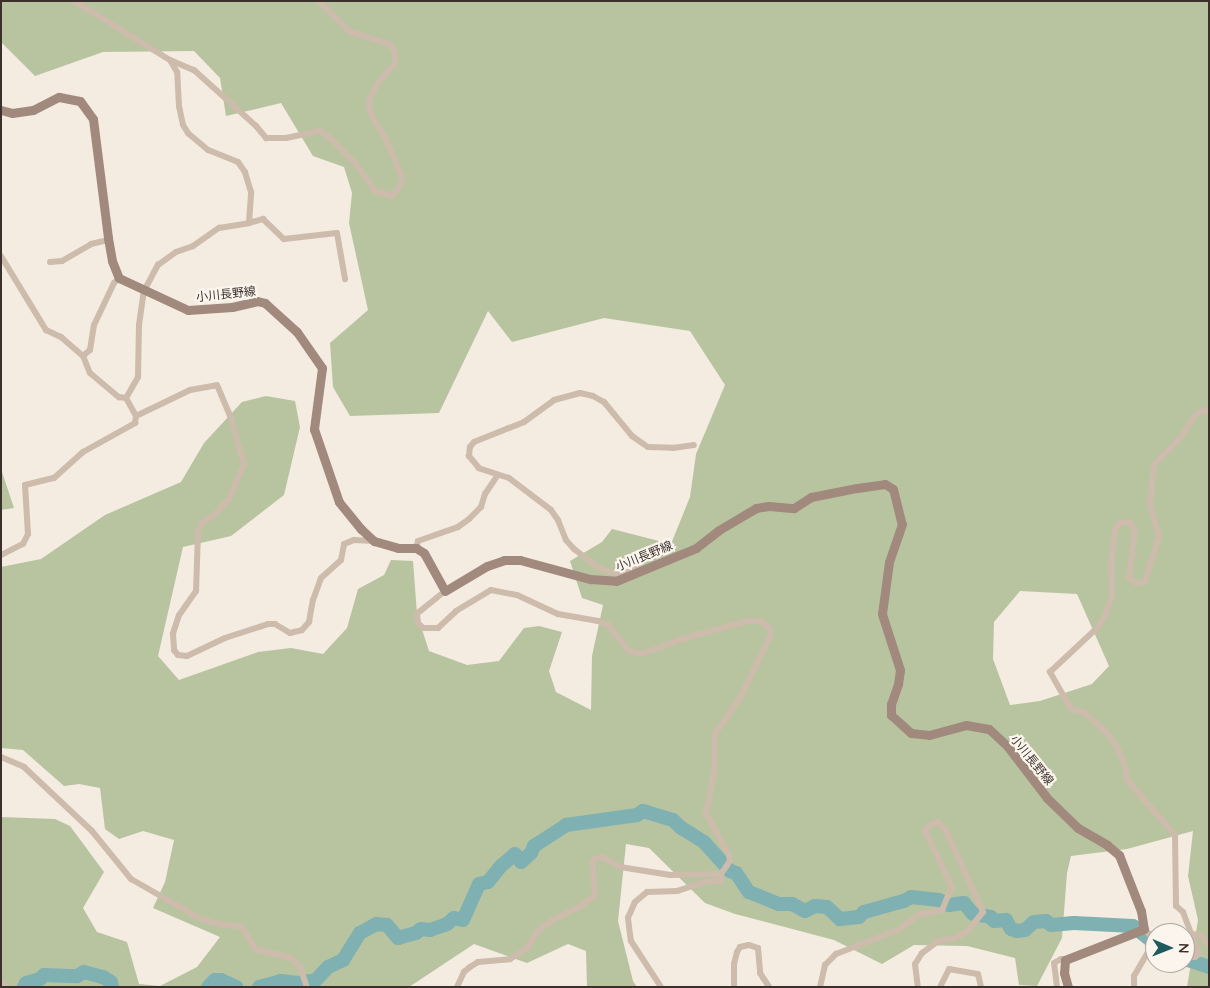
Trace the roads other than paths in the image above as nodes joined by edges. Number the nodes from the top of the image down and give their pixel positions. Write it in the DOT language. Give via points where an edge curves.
graph roads {
  1 [pos="74,1"];
  2 [pos="319,1"];
  3 [pos="170,60"];
  4 [pos="1,110"];
  5 [pos="249,223"];
  6 [pos="109,240"];
  7 [pos="1,256"];
  8 [pos="50,262"];
  9 [pos="120,278"];
  10 [pos="345,279"];
  11 [pos="144,291"];
  12 [pos="83,356"];
  13 [pos="126,398"];
  14 [pos="1209,412"];
  15 [pos="136,416"];
  16 [pos="694,445"];
  17 [pos="498,475"];
  18 [pos="374,541"];
  19 [pos="416,548"];
  20 [pos="1,555"];
  21 [pos="644,570"];
  22 [pos="444,591"];
  23 [pos="1,757"];
  24 [pos="721,874"];
  25 [pos="1187,923"];
  26 [pos="1144,929"];
  27 [pos="1195,934"];
  28 [pos="1195,944"];
  29 [pos="1209,944"];
  30 [pos="1145,957"];
  31 [pos="1195,957"];
  32 [pos="1065,960"];
  33 [pos="1,981"];
  34 [pos="7,987"];
  35 [pos="307,987"];
  36 [pos="458,987"];
  37 [pos="661,987"];
  38 [pos="734,987"];
  39 [pos="769,987"];
  40 [pos="820,987"];
  41 [pos="918,987"];
  42 [pos="940,987"];
  43 [pos="980,987"];
  44 [pos="1057,987"];
  45 [pos="1068,987"];
  46 [pos="1134,987"];
  1 -- 3 [label="street"];
  2 -- 3 [label="street" via="349,31 391,45 395,52 394,63 377,84 369,101 370,113 401,172 400,186 392,196 375,191 356,164 320,131 286,138 266,138 203,77 188,66"];
  3 -- 5 [label="street" via="177,72 178,106 188,133 208,150 238,162 245,172 251,192"];
  4 -- 6 [label="main road" via="12,113 32,110 59,98 80,101 93,119"];
  5 -- 10 [label="street" via="264,219 284,239 337,233"];
  5 -- 11 [label="street" via="219,228 193,246 176,252 158,264"];
  6 -- 8 [label="street" via="91,244 62,261"];
  6 -- 9 [label="main road" via="112,261"];
  7 -- 12 [label="street" via="46,330 61,337"];
  9 -- 11 [label="main road, 小川長野線"];
  9 -- 12 [label="street" via="114,283 94,324 90,350"];
  11 -- 13 [label="street" via="139,325 138,377"];
  11 -- 18 [label="main road, 小川長野線" via="188,310 232,307 257,301 265,303 297,332 322,368 314,429 326,467 339,502"];
  12 -- 13 [label="street" via="90,373 119,398"];
  13 -- 15 [label="street"];
  14 -- 25 [label="street" via="1200,411 1195,415 1182,436 1154,465 1150,504 1159,536 1145,582 1136,583 1129,578 1135,530 1130,522 1119,523 1115,530 1111,568 1112,596 1105,616 1097,628 1050,672 1071,709 1084,712 1106,732 1126,767 1127,780 1175,835 1176,906 1183,912"];
  15 -- 18 [label="street" via="190,390 217,385 244,464 229,499 213,516 202,522 198,532 196,591 179,615 173,634 174,650 178,655 188,656 225,638 268,624 275,624 290,633 302,630 309,622 321,578 341,560 344,544 354,540"];
  15 -- 20 [label="street" via="135,423 83,452 54,478 26,485 28,534 23,544"];
  16 -- 17 [label="street" via="648,447 632,436 604,402 580,393 554,400 524,422 474,442 469,456 473,462 479,468"];
  17 -- 19 [label="street" via="484,494 480,507 469,518 458,527 418,541"];
  17 -- 21 [label="street" via="509,478 551,510 566,540 596,566 616,572 638,566"];
  18 -- 19 [label="main road, 小川長野線" via="398,548"];
  19 -- 22 [label="main road" via="431,563"];
  21 -- 22 [label="main road, 小川長野線" via="616,581 607,581 520,560 504,560"];
  21 -- 26 [label="main road, 小川長野線" via="696,548 756,508 794,508 812,496 885,484 893,489 902,524 889,562 882,614 900,670 891,715 911,733 929,734 966,725 989,729 1008,747 1047,798 1078,828 1119,855 1141,911"];
  22 -- 24 [label="street" via="417,614 423,628 438,628 456,611 491,590 516,595 558,614 598,620 608,625 628,650 636,653 747,621 767,624 771,635 768,643 738,701 715,734 714,773 706,813 728,849 730,861"];
  23 -- 35 [label="street" via="24,767 92,832 131,879 198,918 242,927 255,949 291,958 300,967"];
  24 -- 36 [label="street" via="670,875 620,867 602,857 596,859 593,863 595,895 546,925 526,949 510,960 478,962 470,967 464,972"];
  24 -- 37 [label="street" via="721,880 717,882 705,882 677,891 647,892 630,911 628,925 632,941"];
  26 -- 32 [label="main road"];
  27 -- 29 [label="street" via="1200,934"];
  28 -- 31 [label="street" via="1199,954"];
  30 -- 46 [label="street" via="1134,976"];
  32 -- 44 [label="street" via="1054,963"];
  32 -- 45 [label="main road"];
  33 -- 34 [label="street"];
  38 -- 39 [label="street" via="737,952 740,947 749,945 758,948 760,973"];
  40 -- 41 [label="street" via="826,965 836,954 900,929 918,915 942,910 952,886 926,831 928,826 938,822 946,831 983,912 967,932 938,941 922,954 915,964"];
  42 -- 43 [label="street" via="949,969 978,974"];
}
